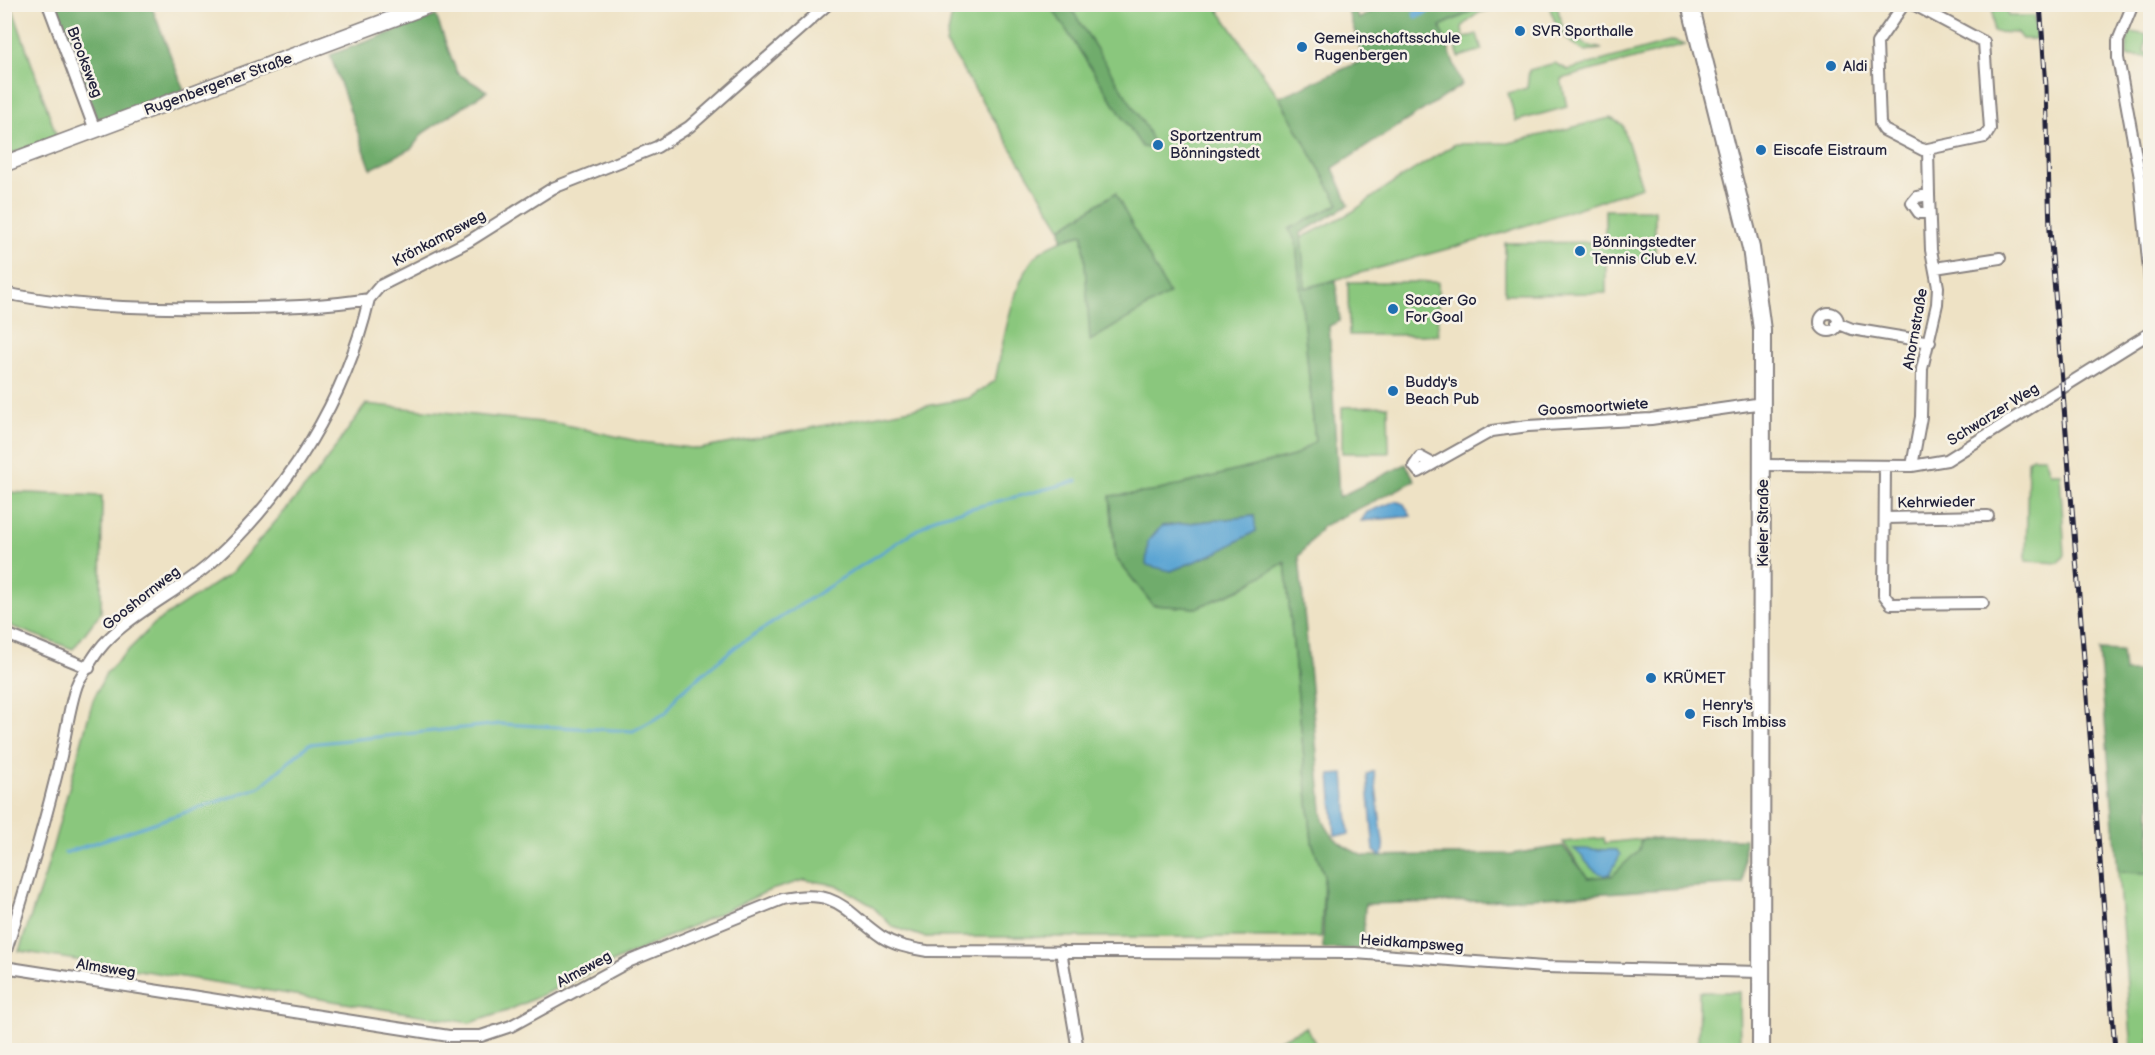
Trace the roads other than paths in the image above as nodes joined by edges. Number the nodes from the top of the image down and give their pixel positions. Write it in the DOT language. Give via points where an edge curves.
graph roads {
  1 [pos="48,4"];
  2 [pos="432,4"];
  3 [pos="828,4"];
  4 [pos="1690,4"];
  5 [pos="1904,4"];
  6 [pos="1913,4"];
  7 [pos="2133,4"];
  8 [pos="95,130"];
  9 [pos="1928,149"];
  10 [pos="4,164"];
  11 [pos="1929,195"];
  12 [pos="1928,213"];
  13 [pos="2000,258"];
  14 [pos="1935,268"];
  15 [pos="2151,281"];
  16 [pos="4,293"];
  17 [pos="369,299"];
  18 [pos="1837,323"];
  19 [pos="2151,333"];
  20 [pos="1930,342"];
  21 [pos="1763,403"];
  22 [pos="1433,464"];
  23 [pos="1763,465"];
  24 [pos="1885,466"];
  25 [pos="1912,466"];
  26 [pos="1988,516"];
  27 [pos="1885,518"];
  28 [pos="1983,603"];
  29 [pos="4,633"];
  30 [pos="89,668"];
  31 [pos="1061,951"];
  32 [pos="4,957"];
  33 [pos="4,968"];
  34 [pos="1761,972"];
  35 [pos="1077,1050"];
  36 [pos="1761,1050"];
  1 -- 8 [label="street, Brooksweg"];
  2 -- 8 [label="main road, Rugenbergener Straße"];
  3 -- 17 [label="street, Krönkampsweg" via="689,127 657,147 553,188 470,242 381,286"];
  4 -- 21 [label="main road, Kieler Straße" via="1756,276 1762,330"];
  5 -- 9 [label="street" via="1877,43 1880,123 1884,130"];
  6 -- 9 [label="street" via="1984,42 1990,129 1985,137"];
  7 -- 15 [label="street" via="2118,41 2118,57 2140,178"];
  8 -- 10 [label="main road, Rugenbergener Straße"];
  9 -- 11 [label="street, Ahornstraße"];
  11 -- 12 [label="street, Ahornstraße"];
  11 -- 12 [label="street, Ahornstraße" via="1917,197 1912,203 1918,213"];
  12 -- 14 [label="street, Ahornstraße"];
  13 -- 14 [label="street, Ahornstraße"];
  14 -- 20 [label="street, Ahornstraße" via="1937,304"];
  16 -- 17 [label="street" via="120,307 309,306"];
  17 -- 30 [label="street, Gooshornweg" via="345,373 295,467 256,518 212,563 129,624 99,650"];
  18 -- 20 [label="street"];
  19 -- 25 [label="street, Schwarzer Weg" via="1965,450 1947,460"];
  20 -- 25 [label="street, Ahornstraße" via="1922,369 1921,417"];
  21 -- 22 [label="street, Goosmoortwiete" via="1651,419 1492,431"];
  21 -- 23 [label="main road, Kieler Straße"];
  23 -- 24 [label="street, Schwarzer Weg"];
  23 -- 34 [label="main road, Kieler Straße"];
  24 -- 25 [label="street, Schwarzer Weg"];
  24 -- 27 [label="street, Kehrwieder"];
  26 -- 27 [label="street, Kehrwieder"];
  27 -- 28 [label="street, Kehrwieder" via="1884,596 1891,604"];
  29 -- 30 [label="street"];
  30 -- 32 [label="street, Gooshornweg" via="79,679 38,850"];
  31 -- 33 [label="street, Almsweg" via="927,951 903,947 883,937 845,906 804,895 782,900 630,961 511,1026 481,1036 448,1036"];
  31 -- 34 [label="street, Heidkampsweg" via="1354,954 1544,967"];
  31 -- 35 [label="street"];
  34 -- 36 [label="main road, Kieler Straße"];
}
